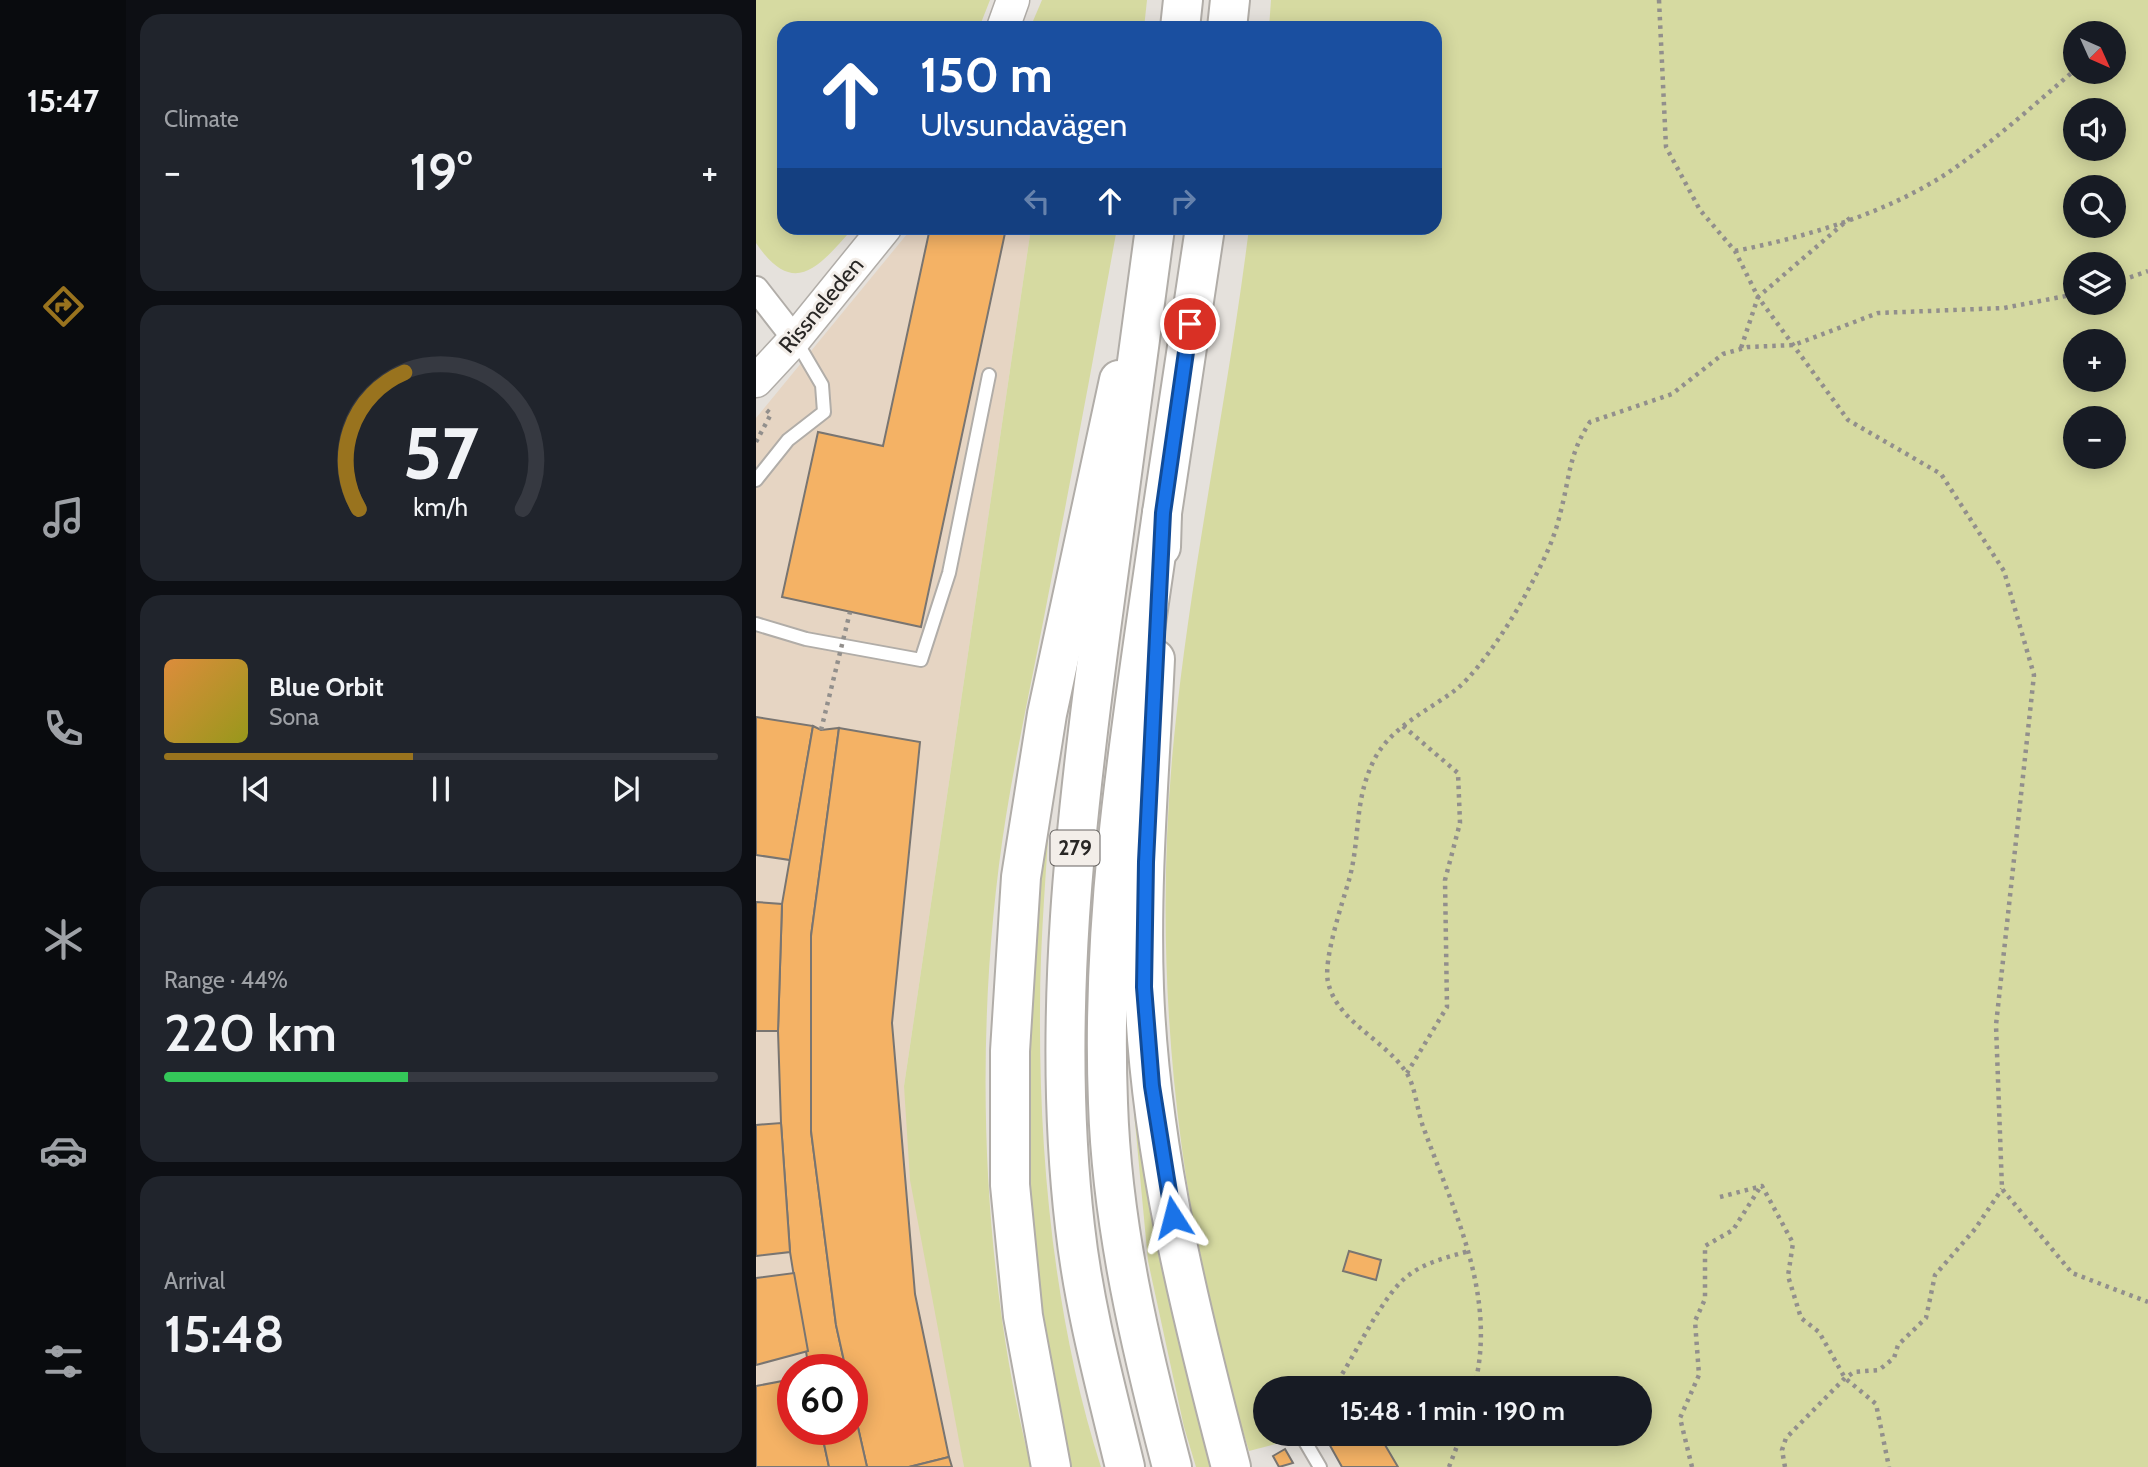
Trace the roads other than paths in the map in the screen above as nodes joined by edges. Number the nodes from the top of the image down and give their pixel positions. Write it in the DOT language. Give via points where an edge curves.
graph roads {
  1 [pos="1013,0"];
  2 [pos="1183,0"];
  3 [pos="1230,0"];
  4 [pos="1006,21"];
  5 [pos="1181,21"];
  6 [pos="1228,21"];
  7 [pos="879,235"];
  8 [pos="1152,235"];
  9 [pos="1153,235"];
  10 [pos="1204,235"];
  11 [pos="756,289"];
  12 [pos="795,338"];
  13 [pos="989,375"];
  14 [pos="756,381"];
  15 [pos="756,480"];
  16 [pos="1163,513"];
  17 [pos="756,624"];
  18 [pos="1308,1446"];
  19 [pos="1052,1467"];
  20 [pos="1125,1467"];
  21 [pos="1172,1467"];
  22 [pos="1231,1467"];
  23 [pos="1320,1467"];
  1 -- 4 [label="street"];
  2 -- 5 [label="main road"];
  3 -- 6 [label="main road"];
  7 -- 12 [label="street, Rissneleden"];
  8 -- 19 [label="main road" via="1047,714 1021,877 1010,1051 1010,1185 1023,1315"];
  9 -- 20 [label="main road, 279" via="1077,820 1065,1000 1075,1228 1096,1348"];
  10 -- 16 [label="main road, 279"];
  11 -- 12 [label="street"];
  12 -- 14 [label="street, Rissneleden"];
  12 -- 15 [label="lane" via="822,385 824,412 788,440"];
  13 -- 17 [label="lane" via="949,573 921,660 806,639"];
  16 -- 21 [label="main road, 279" via="1115,841 1108,968 1108,1104 1121,1242 1143,1355"];
  16 -- 22 [label="main road" via="1146,862 1145,1000 1152,1086 1178,1244"];
  18 -- 23 [label="lane"];
}
